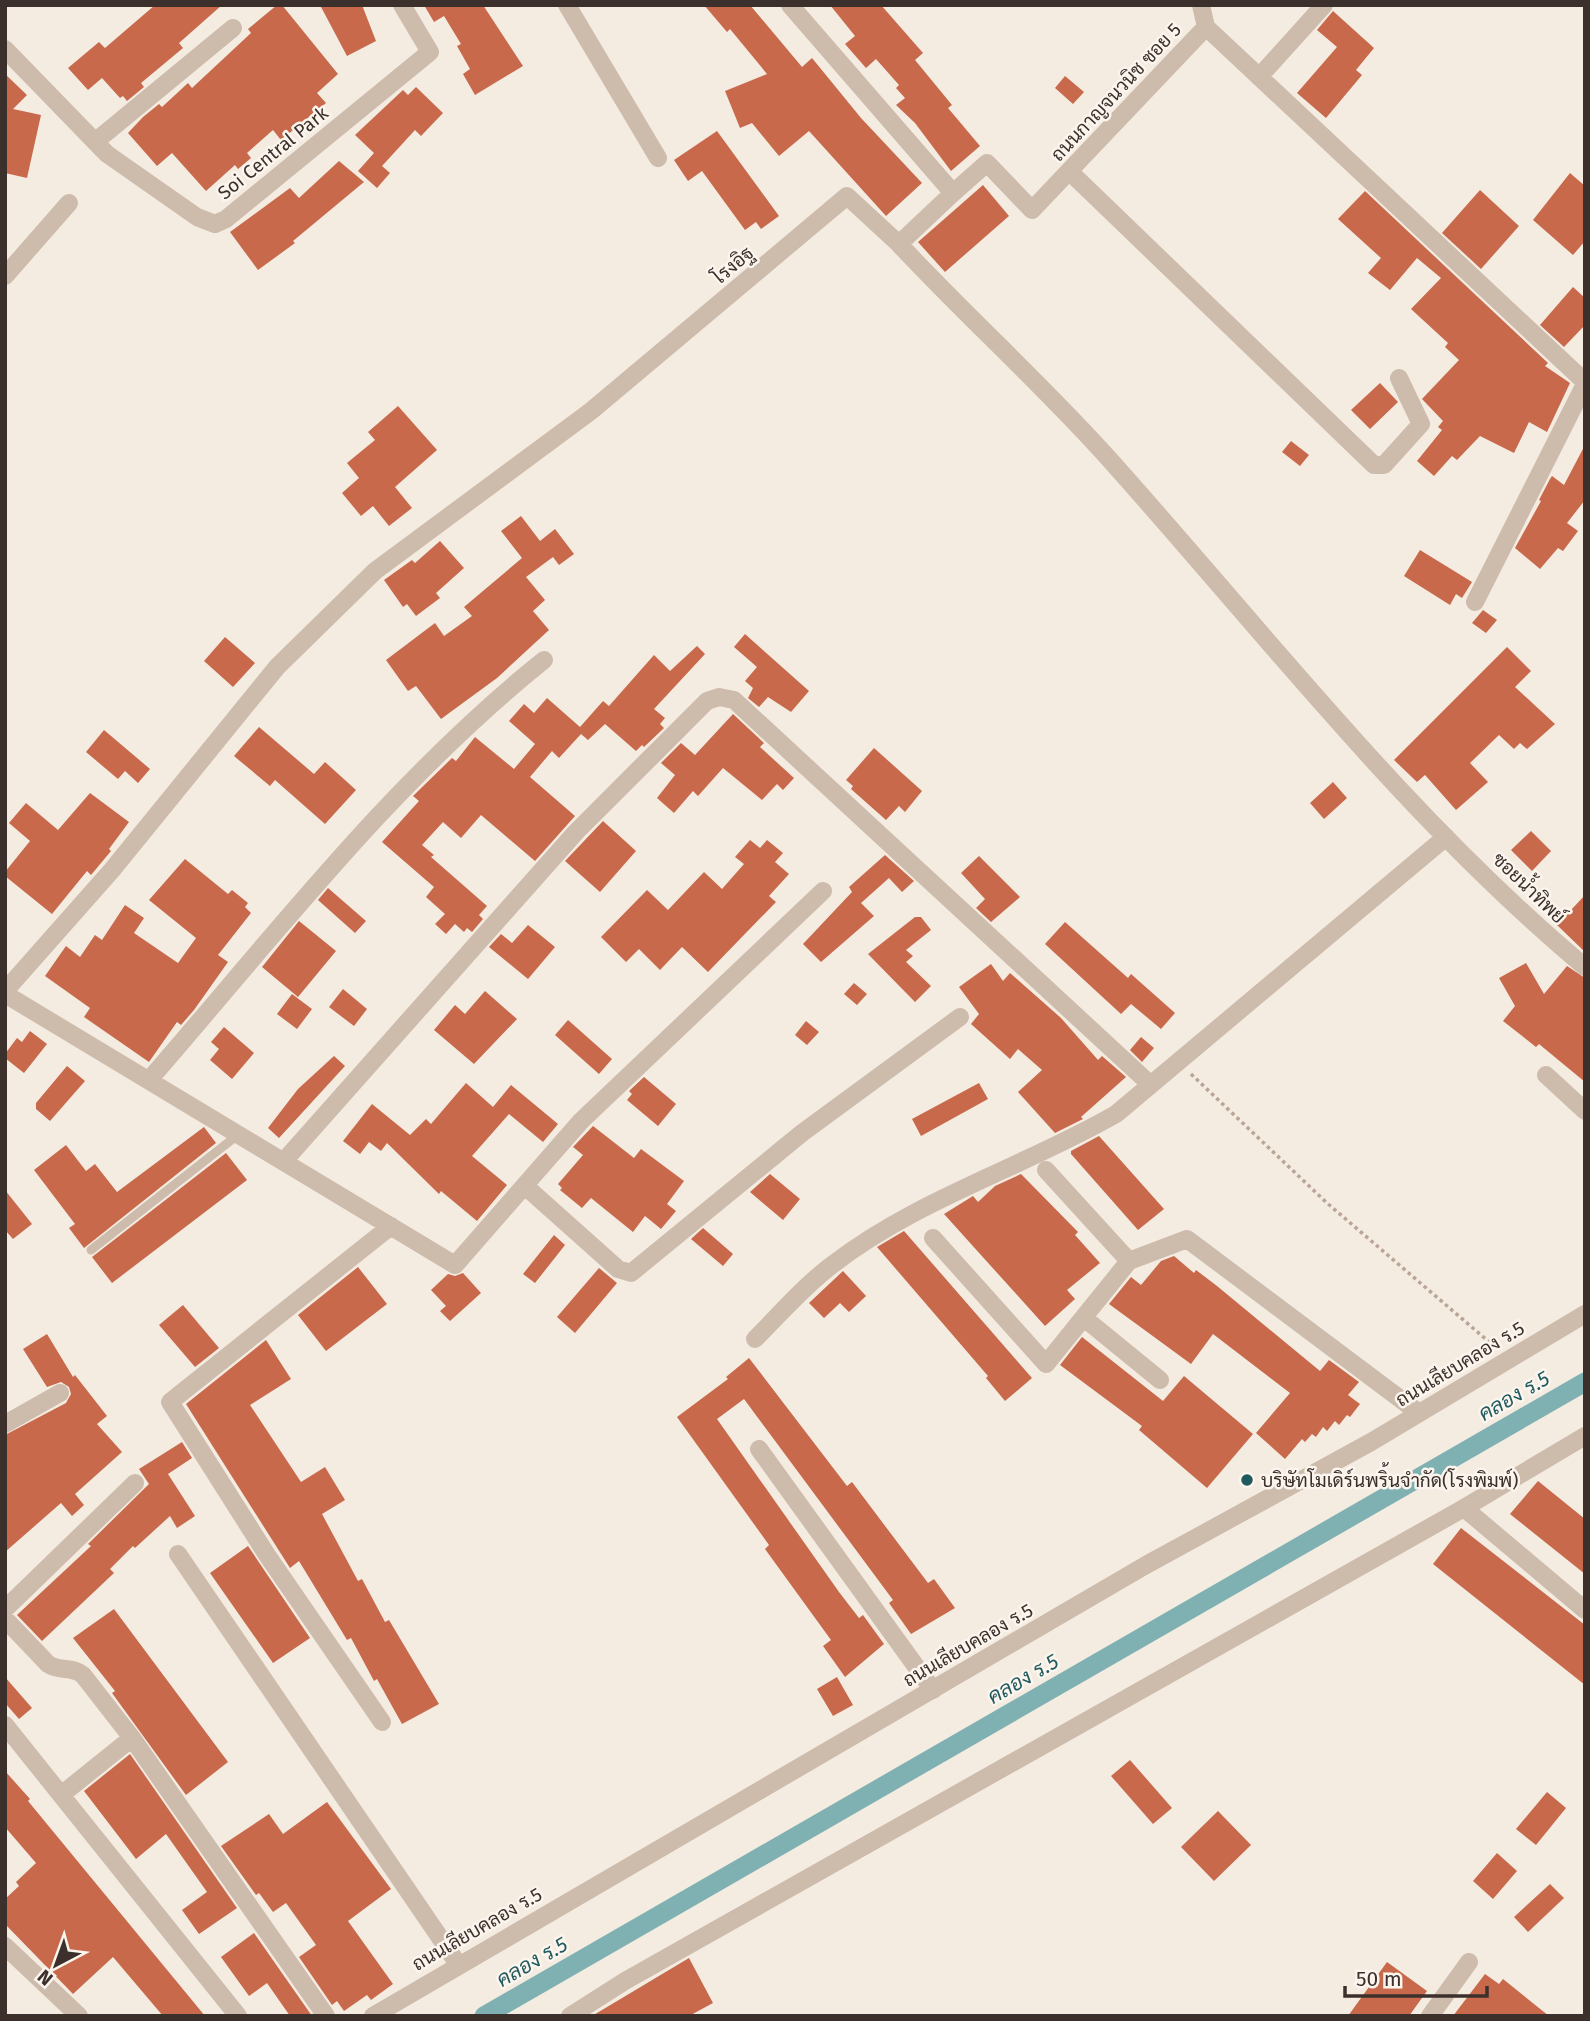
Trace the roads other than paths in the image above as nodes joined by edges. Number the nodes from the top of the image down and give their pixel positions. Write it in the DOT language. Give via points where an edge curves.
graph roads {
  1 [pos="402,5"];
  2 [pos="567,5"];
  3 [pos="790,5"];
  4 [pos="1201,5"];
  5 [pos="1324,5"];
  6 [pos="1206,27"];
  7 [pos="233,28"];
  8 [pos="5,49"];
  9 [pos="1259,77"];
  10 [pos="96,141"];
  11 [pos="658,158"];
  12 [pos="1070,172"];
  13 [pos="953,193"];
  14 [pos="69,203"];
  15 [pos="899,244"];
  16 [pos="5,276"];
  17 [pos="1399,378"];
  18 [pos="1585,383"];
  19 [pos="1475,602"];
  20 [pos="544,660"];
  21 [pos="1446,837"];
  22 [pos="823,891"];
  23 [pos="1585,967"];
  24 [pos="5,993"];
  25 [pos="960,1017"];
  26 [pos="1546,1075"];
  27 [pos="149,1080"];
  28 [pos="1151,1085"];
  29 [pos="1585,1111"];
  30 [pos="239,1134"];
  31 [pos="284,1161"];
  32 [pos="1046,1170"];
  33 [pos="524,1186"];
  34 [pos="391,1226"];
  35 [pos="933,1238"];
  36 [pos="91,1250"];
  37 [pos="1129,1261"];
  38 [pos="1585,1314"];
  39 [pos="1084,1318"];
  40 [pos="755,1339"];
  41 [pos="1160,1380"];
  42 [pos="60,1393"];
  43 [pos="1419,1413"];
  44 [pos="5,1424"];
  45 [pos="1585,1436"];
  46 [pos="759,1449"];
  47 [pos="135,1483"];
  48 [pos="1464,1508"];
  49 [pos="178,1554"];
  50 [pos="5,1609"];
  51 [pos="1585,1610"];
  52 [pos="5,1619"];
  53 [pos="933,1690"];
  54 [pos="382,1722"];
  55 [pos="5,1725"];
  56 [pos="132,1738"];
  57 [pos="61,1795"];
  58 [pos="5,1945"];
  59 [pos="1469,1962"];
  60 [pos="458,1964"];
  61 [pos="79,2016"];
  62 [pos="238,2016"];
  63 [pos="326,2016"];
  64 [pos="373,2016"];
  65 [pos="570,2016"];
  66 [pos="1430,2016"];
  1 -- 10 [label="street, Soi Central Park" via="430,52 219,223 211,225 197,217 107,154"];
  2 -- 11 [label="street"];
  3 -- 13 [label="street"];
  4 -- 6 [label="street"];
  5 -- 9 [label="street"];
  6 -- 9 [label="street, ถนนกาญจนวนิช ซอย 5"];
  6 -- 12 [label="street, ถนนกาญจนวนิช ซอย 5"];
  7 -- 10 [label="street"];
  8 -- 10 [label="street, Soi Central Park"];
  9 -- 18 [label="street, ถนนกาญจนวนิช ซอย 5"];
  12 -- 13 [label="street, ถนนกาญจนวนิช ซอย 5" via="1032,210 987,163"];
  12 -- 17 [label="street" via="1374,465 1384,465 1421,424"];
  13 -- 15 [label="street"];
  14 -- 16 [label="street"];
  15 -- 21 [label="street, ซอยน้ำทิพย์" via="1042,384"];
  15 -- 24 [label="street, โรงอิฐ" via="847,196 591,411 376,571 277,667"];
  18 -- 19 [label="street"];
  20 -- 27 [label="street" via="493,701 420,772"];
  21 -- 23 [label="street, ซอยน้ำทิพย์"];
  21 -- 28 [label="street"];
  22 -- 33 [label="street" via="600,1102"];
  24 -- 27 [label="street"];
  25 -- 33 [label="street" via="802,1133 631,1273 618,1269"];
  26 -- 29 [label="street"];
  27 -- 30 [label="street"];
  28 -- 31 [label="street" via="734,700 719,696 707,701 576,832"];
  28 -- 40 [label="street" via="1116,1114 1081,1134 941,1200 861,1245 832,1265"];
  30 -- 31 [label="street"];
  30 -- 36 [label="lane"];
  31 -- 34 [label="street"];
  32 -- 37 [label="street"];
  33 -- 34 [label="street" via="455,1265"];
  34 -- 54 [label="street" via="170,1402 267,1555"];
  35 -- 39 [label="street" via="1046,1364"];
  37 -- 39 [label="street"];
  37 -- 43 [label="street" via="1187,1239"];
  38 -- 43 [label="street, ถนนเลียบคลอง ร.5"];
  39 -- 41 [label="street"];
  42 -- 44 [label="street"];
  43 -- 53 [label="street, ถนนเลียบคลอง ร.5"];
  45 -- 48 [label="street"];
  46 -- 53 [label="street"];
  47 -- 50 [label="street"];
  48 -- 51 [label="street"];
  48 -- 65 [label="street"];
  49 -- 60 [label="street"];
  52 -- 56 [label="street" via="48,1664 83,1675"];
  53 -- 60 [label="street, ถนนเลียบคลอง ร.5"];
  55 -- 57 [label="street"];
  56 -- 57 [label="street"];
  56 -- 63 [label="street"];
  57 -- 62 [label="street"];
  58 -- 61 [label="street"];
  59 -- 66 [label="street"];
  60 -- 64 [label="street, ถนนเลียบคลอง ร.5"];
}
